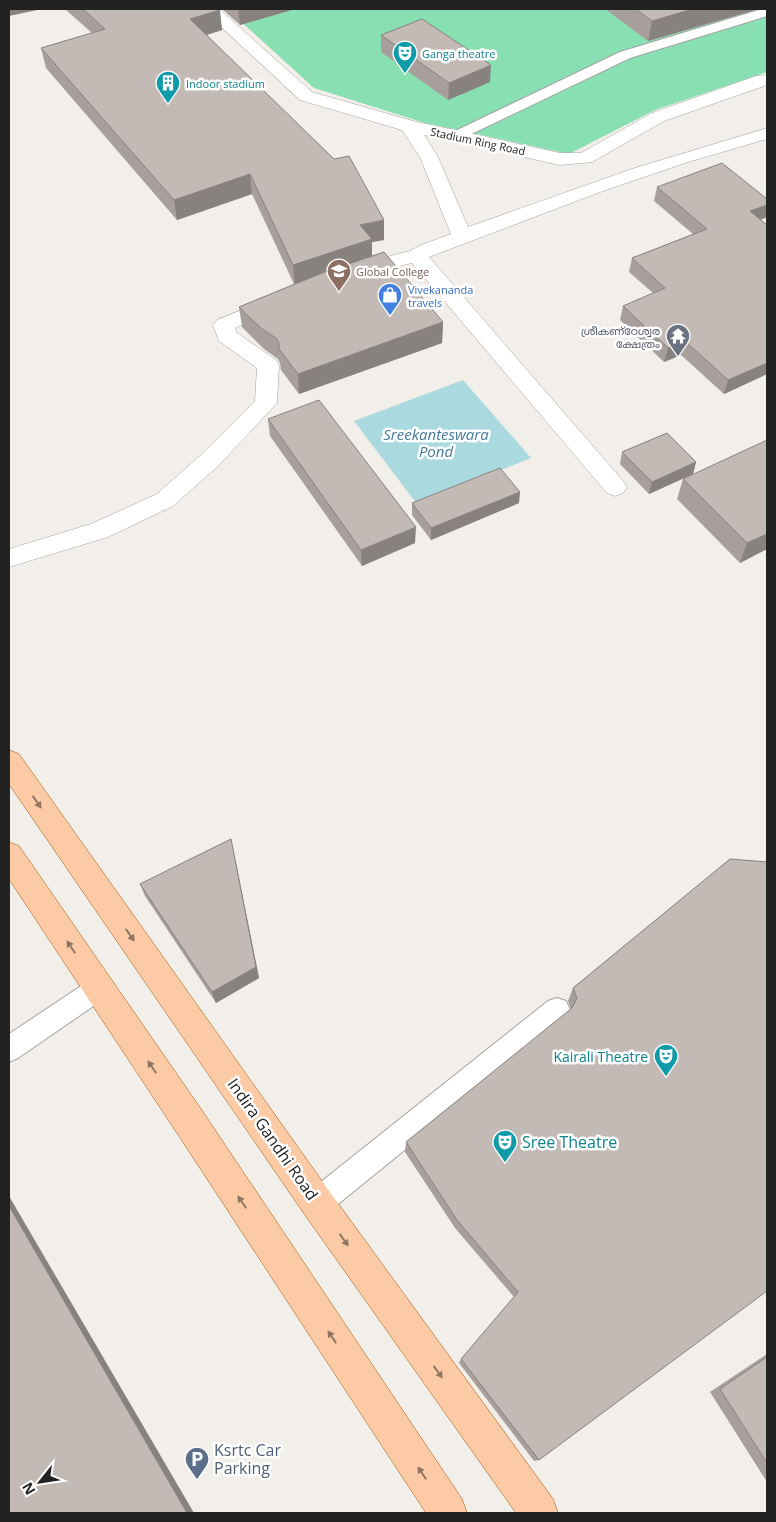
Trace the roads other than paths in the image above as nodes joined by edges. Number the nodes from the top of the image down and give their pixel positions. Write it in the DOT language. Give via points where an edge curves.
graph roads {
  1 [pos="210,9"];
  2 [pos="767,12"];
  3 [pos="767,80"];
  4 [pos="409,126"];
  5 [pos="767,133"];
  6 [pos="456,136"];
  7 [pos="462,236"];
  8 [pos="417,256"];
  9 [pos="336,280"];
  10 [pos="292,297"];
  11 [pos="615,487"];
  12 [pos="9,558"];
  13 [pos="9,762"];
  14 [pos="9,855"];
  15 [pos="99,988"];
  16 [pos="557,1010"];
  17 [pos="9,1049"];
  18 [pos="318,1203"];
  19 [pos="448,1513"];
  20 [pos="539,1513"];
  1 -- 4 [label="street, Stadium Ring Road" via="306,96"];
  2 -- 6 [label="lane" via="625,54"];
  3 -- 6 [label="street, Stadium Ring Road" via="658,117 585,158 560,159"];
  4 -- 6 [label="street, Stadium Ring Road"];
  4 -- 7 [label="street" via="429,157"];
  5 -- 7 [label="street" via="712,148"];
  7 -- 8 [label="street"];
  8 -- 9 [label="street" via="374,266"];
  8 -- 11 [label="street"];
  10 -- 12 [label="street" via="224,325 226,336 268,365 266,403 210,460 165,500 100,531"];
  13 -- 18 [label="main road, Indira Gandhi Road, one-way"];
  15 -- 14 [label="main road, one-way"];
  15 -- 17 [label="lane"];
  19 -- 15 [label="main road, one-way"];
  16 -- 18 [label="lane"];
  18 -- 20 [label="main road, Indira Gandhi Road, one-way"];
}
